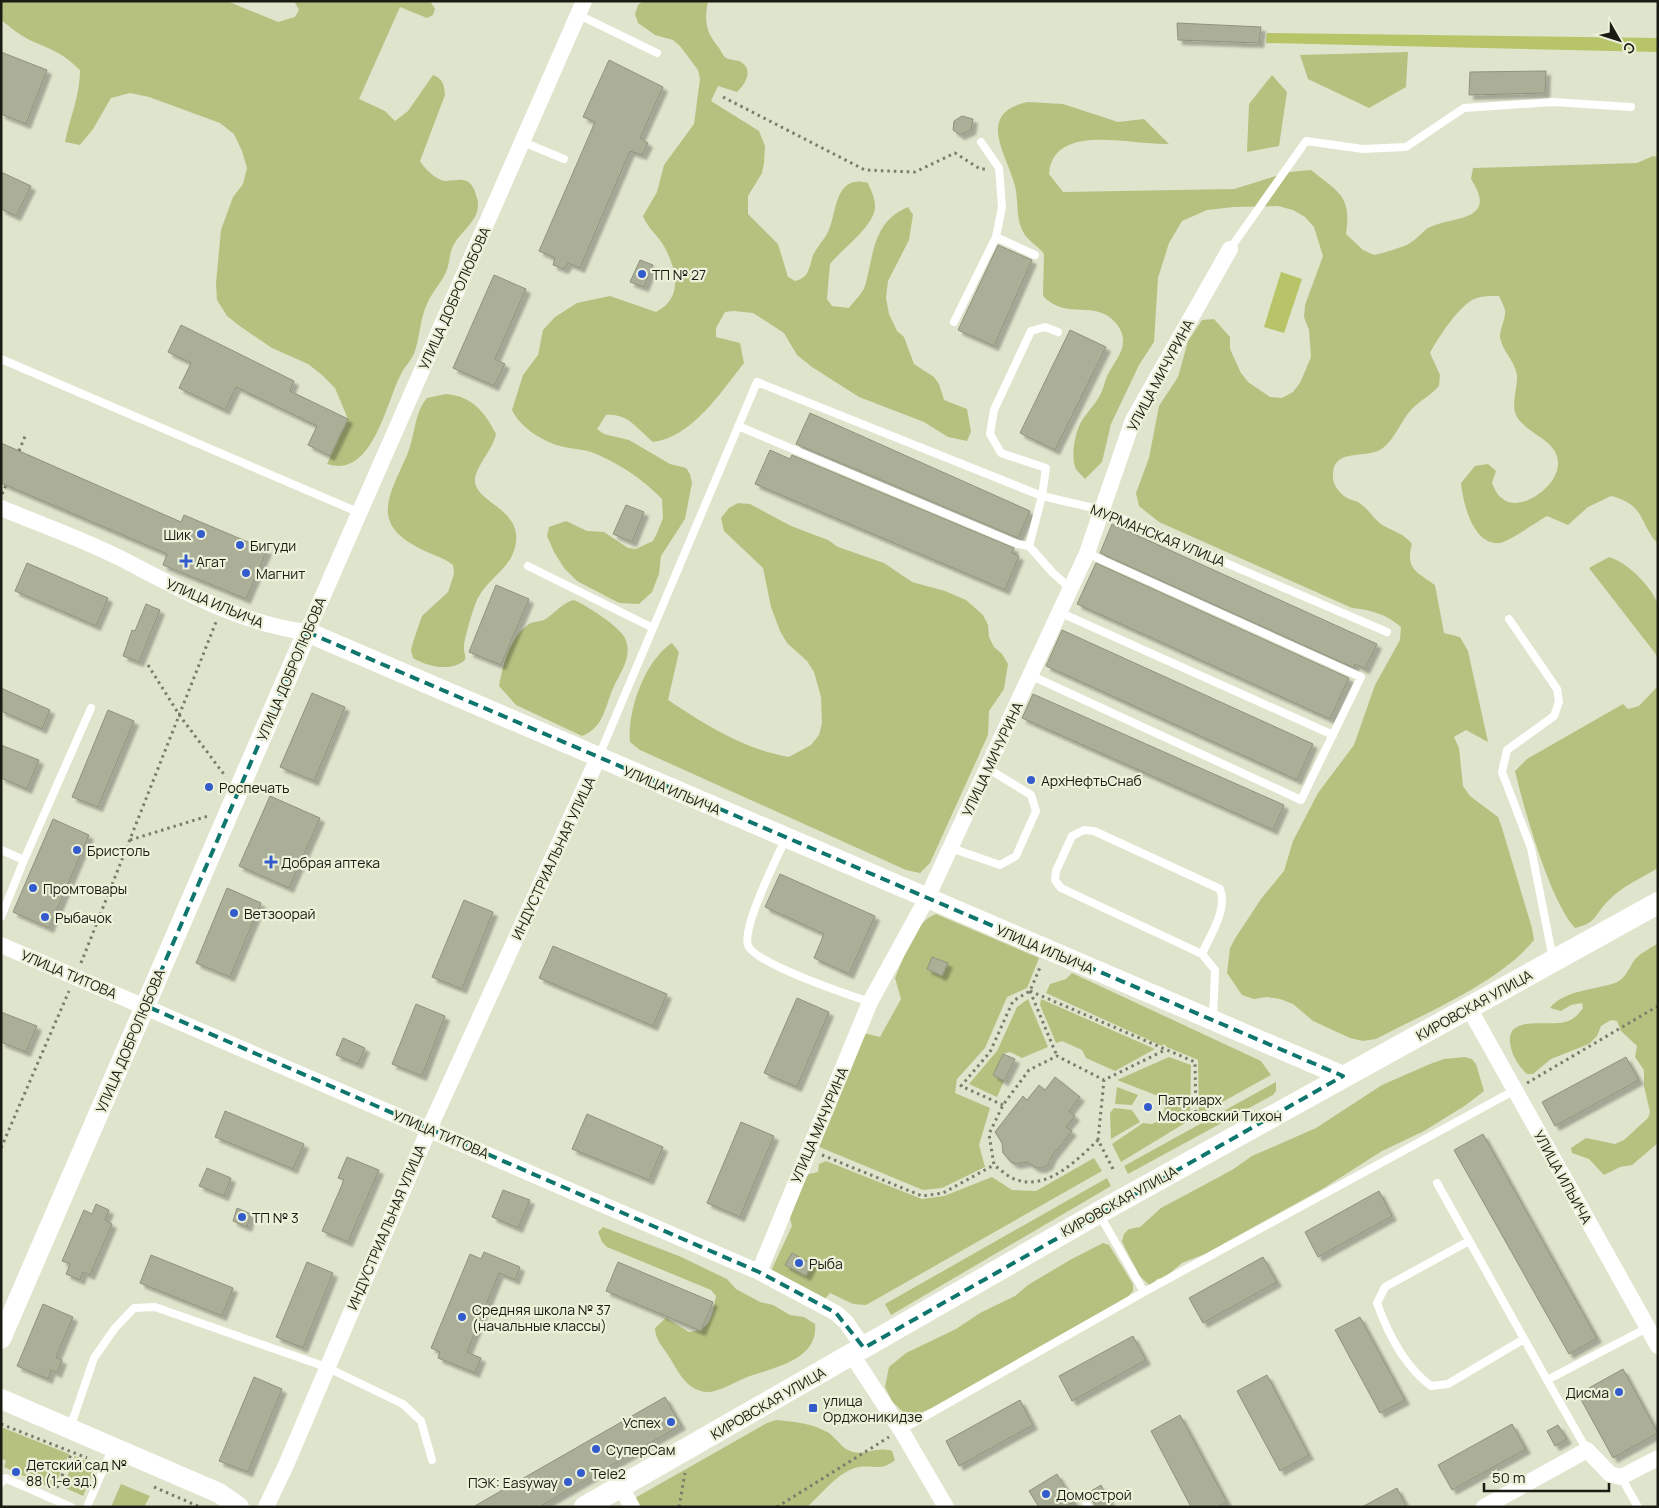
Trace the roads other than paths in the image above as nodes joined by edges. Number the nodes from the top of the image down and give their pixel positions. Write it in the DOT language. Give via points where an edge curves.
graph roads {
  1 [pos="581,8"];
  2 [pos="657,53"];
  3 [pos="1631,107"];
  4 [pos="523,142"];
  5 [pos="981,142"];
  6 [pos="564,159"];
  7 [pos="996,237"];
  8 [pos="1230,249"];
  9 [pos="1035,255"];
  10 [pos="954,322"];
  11 [pos="1058,332"];
  12 [pos="1,359"];
  13 [pos="738,426"];
  14 [pos="1042,496"];
  15 [pos="1,508"];
  16 [pos="1102,510"];
  17 [pos="360,513"];
  18 [pos="1029,546"];
  19 [pos="1087,553"];
  20 [pos="528,566"];
  21 [pos="1070,588"];
  22 [pos="1059,612"];
  23 [pos="1509,619"];
  24 [pos="653,628"];
  25 [pos="306,632"];
  26 [pos="1387,632"];
  27 [pos="1030,675"];
  28 [pos="91,708"];
  29 [pos="1333,736"];
  30 [pos="598,758"];
  31 [pos="988,768"];
  32 [pos="786,838"];
  33 [pos="951,848"];
  34 [pos="1,850"];
  35 [pos="24,860"];
  36 [pos="927,898"];
  37 [pos="1658,903"];
  38 [pos="1,917"];
  39 [pos="1,945"];
  40 [pos="1202,954"];
  41 [pos="1554,961"];
  42 [pos="870,1002"];
  43 [pos="146,1006"];
  44 [pos="1469,1008"];
  45 [pos="1213,1021"];
  46 [pos="1343,1076"];
  47 [pos="1515,1090"];
  48 [pos="429,1129"];
  49 [pos="1437,1183"];
  50 [pos="1098,1213"];
  51 [pos="1469,1241"];
  52 [pos="759,1272"];
  53 [pos="1144,1292"];
  54 [pos="1648,1328"];
  55 [pos="1,1338"];
  56 [pos="1524,1339"];
  57 [pos="1658,1346"];
  58 [pos="858,1351"];
  59 [pos="326,1367"];
  60 [pos="1547,1380"];
  61 [pos="1,1400"];
  62 [pos="70,1428"];
  63 [pos="901,1430"];
  64 [pos="112,1447"];
  65 [pos="1587,1450"];
  66 [pos="1658,1458"];
  67 [pos="432,1460"];
  68 [pos="1621,1477"];
  69 [pos="1,1483"];
  70 [pos="621,1486"];
  71 [pos="71,1507"];
  72 [pos="87,1507"];
  73 [pos="239,1507"];
  74 [pos="266,1507"];
  75 [pos="585,1507"];
  76 [pos="632,1507"];
  77 [pos="946,1507"];
  78 [pos="1484,1507"];
  79 [pos="1638,1507"];
  1 -- 2 [label="lane"];
  1 -- 4 [label="street, УЛИЦА ДОБРОЛЮБОВА"];
  3 -- 8 [label="lane" via="1553,102 1464,108 1406,147 1363,149 1306,141"];
  4 -- 6 [label="lane"];
  4 -- 17 [label="street, УЛИЦА ДОБРОЛЮБОВА"];
  5 -- 7 [label="lane" via="999,168 1002,206"];
  7 -- 9 [label="lane"];
  7 -- 10 [label="lane"];
  8 -- 16 [label="street, УЛИЦА МИЧУРИНА" via="1133,420"];
  11 -- 14 [label="lane" via="1045,327 1031,331 994,410 990,434 1001,453 1046,468"];
  12 -- 17 [label="lane"];
  13 -- 14 [label="lane, МУРМАНСКАЯ УЛИЦА" via="758,382"];
  13 -- 18 [label="lane"];
  13 -- 24 [label="lane"];
  14 -- 16 [label="lane, МУРМАНСКАЯ УЛИЦА"];
  14 -- 18 [label="lane"];
  15 -- 25 [label="street, УЛИЦА ИЛЬИЧА" via="123,560 222,608 262,624"];
  16 -- 19 [label="street, УЛИЦА МИЧУРИНА"];
  16 -- 26 [label="lane, МУРМАНСКАЯ УЛИЦА"];
  17 -- 25 [label="street, УЛИЦА ДОБРОЛЮБОВА"];
  18 -- 21 [label="lane"];
  19 -- 21 [label="street, УЛИЦА МИЧУРИНА"];
  19 -- 29 [label="lane" via="1361,677"];
  20 -- 24 [label="lane"];
  21 -- 22 [label="street, УЛИЦА МИЧУРИНА"];
  22 -- 27 [label="street, УЛИЦА МИЧУРИНА"];
  22 -- 29 [label="lane"];
  23 -- 41 [label="lane" via="1558,689 1559,702 1554,716 1507,750 1502,772 1531,848"];
  24 -- 30 [label="lane"];
  25 -- 30 [label="street, УЛИЦА ИЛЬИЧА"];
  25 -- 43 [label="street, УЛИЦА ДОБРОЛЮБОВА"];
  27 -- 29 [label="lane" via="1301,800"];
  27 -- 31 [label="street, УЛИЦА МИЧУРИНА"];
  28 -- 35 [label="lane"];
  30 -- 32 [label="street, УЛИЦА ИЛЬИЧА"];
  30 -- 48 [label="street, ИНДУСТРИАЛЬНАЯ УЛИЦА"];
  31 -- 33 [label="street, УЛИЦА МИЧУРИНА"];
  31 -- 33 [label="lane" via="1030,795 1034,802 1036,811 1016,856 1000,865"];
  32 -- 36 [label="street, УЛИЦА ИЛЬИЧА"];
  32 -- 42 [label="lane" via="747,931 748,946 756,956 790,972"];
  33 -- 36 [label="street, УЛИЦА МИЧУРИНА"];
  34 -- 35 [label="lane"];
  35 -- 38 [label="lane"];
  36 -- 42 [label="street, УЛИЦА МИЧУРИНА"];
  36 -- 45 [label="street, УЛИЦА ИЛЬИЧА"];
  37 -- 41 [label="main road, КИРОВСКАЯ УЛИЦА"];
  39 -- 43 [label="street, УЛИЦА ТИТОВА"];
  40 -- 40 [label="lane" via="1222,908 1220,889 1094,831 1084,830 1072,836 1056,871 1055,880 1061,888"];
  40 -- 45 [label="lane" via="1215,970"];
  41 -- 44 [label="main road, КИРОВСКАЯ УЛИЦА"];
  42 -- 52 [label="street, УЛИЦА МИЧУРИНА"];
  43 -- 48 [label="street, УЛИЦА ТИТОВА"];
  43 -- 55 [label="street, УЛИЦА ДОБРОЛЮБОВА"];
  44 -- 46 [label="main road, КИРОВСКАЯ УЛИЦА"];
  44 -- 47 [label="street, УЛИЦА ИЛЬИЧА"];
  45 -- 46 [label="street, УЛИЦА ИЛЬИЧА"];
  46 -- 50 [label="main road, КИРОВСКАЯ УЛИЦА"];
  47 -- 53 [label="lane"];
  47 -- 54 [label="street, УЛИЦА ИЛЬИЧА"];
  48 -- 52 [label="street, УЛИЦА ТИТОВА"];
  48 -- 59 [label="street, ИНДУСТРИАЛЬНАЯ УЛИЦА"];
  49 -- 51 [label="lane"];
  50 -- 53 [label="lane"];
  50 -- 58 [label="main road, КИРОВСКАЯ УЛИЦА"];
  51 -- 56 [label="lane"];
  51 -- 56 [label="lane" via="1385,1287 1377,1303 1386,1327 1416,1375 1431,1386 1448,1384"];
  52 -- 58 [label="street, УЛИЦА ТИТОВА" via="836,1313 846,1322"];
  53 -- 63 [label="lane"];
  54 -- 57 [label="street, УЛИЦА ИЛЬИЧА"];
  54 -- 60 [label="lane"];
  56 -- 60 [label="lane"];
  58 -- 63 [label="street"];
  58 -- 70 [label="main road, КИРОВСКАЯ УЛИЦА"];
  59 -- 62 [label="lane" via="155,1306 134,1308 94,1358"];
  59 -- 67 [label="lane" via="403,1404 421,1421"];
  59 -- 74 [label="street, ИНДУСТРИАЛЬНАЯ УЛИЦА"];
  60 -- 65 [label="lane"];
  61 -- 62 [label="street"];
  62 -- 64 [label="street"];
  63 -- 77 [label="street"];
  64 -- 72 [label="lane"];
  64 -- 73 [label="street" via="219,1493"];
  65 -- 68 [label="street" via="1610,1474"];
  65 -- 78 [label="street"];
  66 -- 68 [label="street"];
  68 -- 79 [label="lane"];
  69 -- 71 [label="lane" via="5,1478"];
  70 -- 75 [label="main road, КИРОВСКАЯ УЛИЦА"];
  70 -- 76 [label="street"];
}
